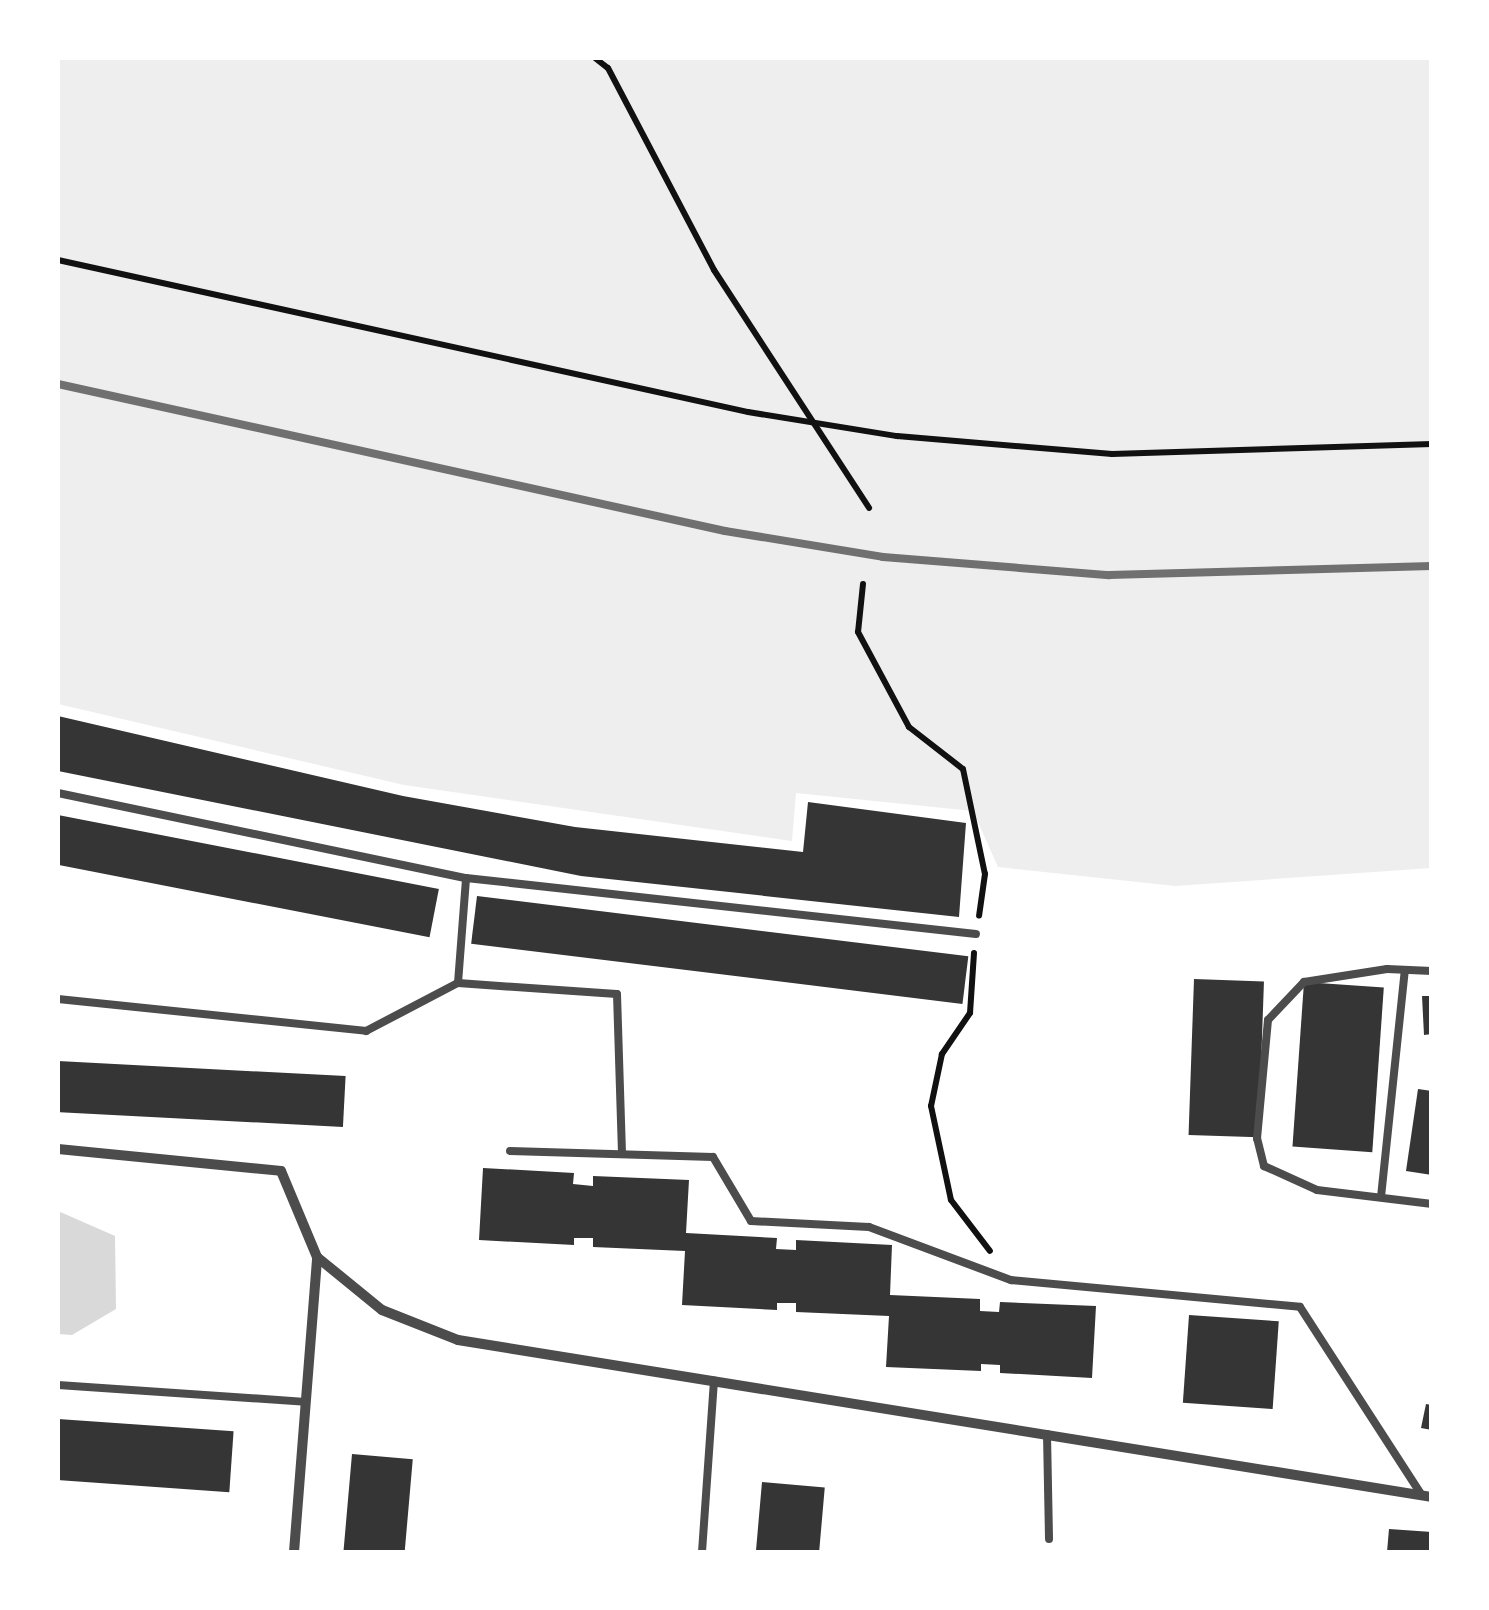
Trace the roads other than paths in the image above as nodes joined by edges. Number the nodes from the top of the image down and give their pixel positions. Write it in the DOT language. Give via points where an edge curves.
graph roads {
  1 [pos="58,794"];
  2 [pos="466,878"];
  3 [pos="976,934"];
  4 [pos="1406,970"];
  5 [pos="1432,971"];
  6 [pos="458,983"];
  7 [pos="58,998"];
  8 [pos="58,1149"];
  9 [pos="510,1152"];
  10 [pos="622,1154"];
  11 [pos="1381,1198"];
  12 [pos="1432,1204"];
  13 [pos="318,1257"];
  14 [pos="714,1380"];
  15 [pos="58,1385"];
  16 [pos="305,1402"];
  17 [pos="1047,1434"];
  18 [pos="1427,1496"];
  19 [pos="1048,1539"];
  20 [pos="294,1552"];
  21 [pos="702,1552"];
  1 -- 2 [label="lane"];
  2 -- 3 [label="lane"];
  2 -- 6 [label="lane"];
  4 -- 5 [label="lane"];
  4 -- 11 [label="lane"];
  4 -- 11 [label="lane" via="1304,982 1268,1020 1257,1138 1264,1166 1317,1190"];
  6 -- 7 [label="lane" via="366,1032"];
  6 -- 10 [label="lane" via="616,994"];
  8 -- 13 [label="street" via="280,1171"];
  9 -- 10 [label="lane"];
  10 -- 18 [label="lane" via="713,1157 751,1221 869,1227 1011,1280 1300,1306"];
  11 -- 12 [label="lane"];
  13 -- 14 [label="street" via="382,1310 458,1340"];
  13 -- 16 [label="street"];
  14 -- 17 [label="street"];
  14 -- 21 [label="lane"];
  15 -- 16 [label="lane"];
  16 -- 20 [label="street"];
  17 -- 18 [label="street"];
  17 -- 19 [label="lane"];
}
